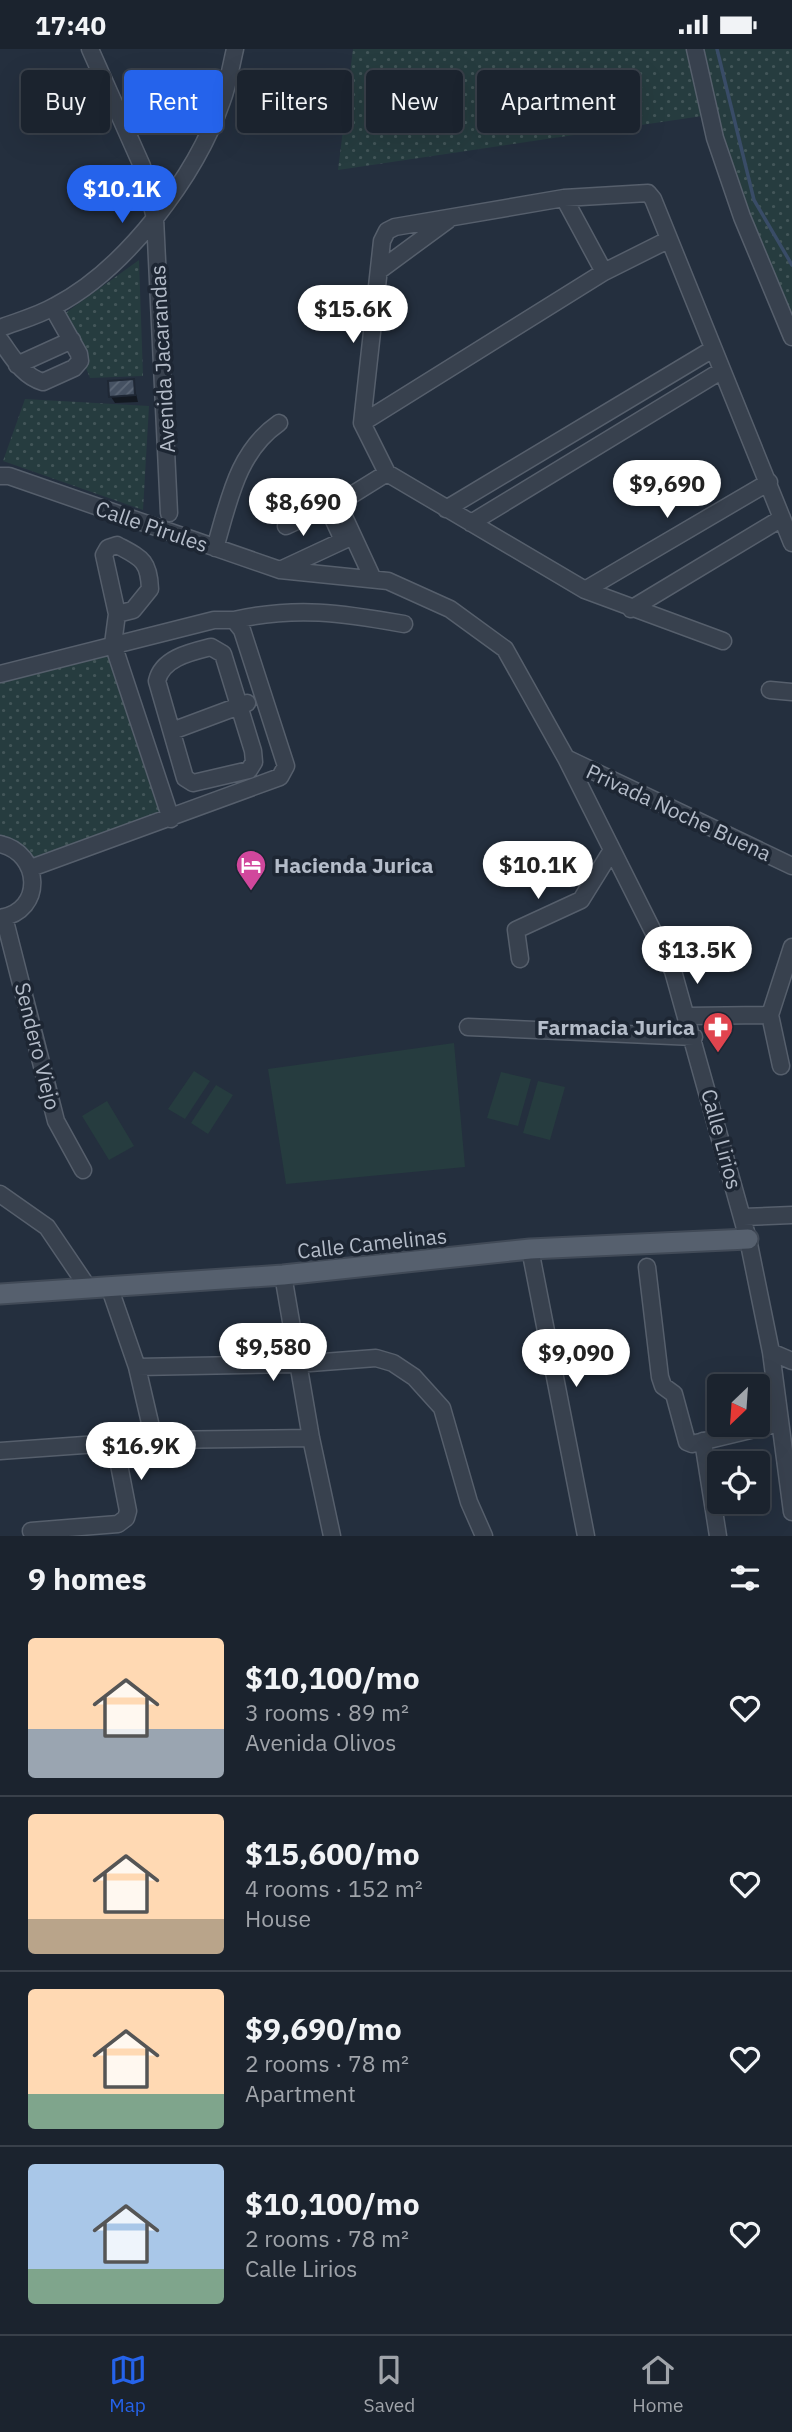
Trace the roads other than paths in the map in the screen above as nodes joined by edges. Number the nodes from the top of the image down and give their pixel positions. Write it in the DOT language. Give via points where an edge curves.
graph roads {
  1 [pos="90,49"];
  2 [pos="235,49"];
  3 [pos="695,49"];
  4 [pos="564,198"];
  5 [pos="155,218"];
  6 [pos="449,220"];
  7 [pos="668,240"];
  8 [pos="380,270"];
  9 [pos="604,272"];
  10 [pos="52,308"];
  11 [pos="0,328"];
  12 [pos="792,337"];
  13 [pos="0,339"];
  14 [pos="72,340"];
  15 [pos="713,349"];
  16 [pos="18,365"];
  17 [pos="721,371"];
  18 [pos="279,423"];
  19 [pos="362,423"];
  20 [pos="582,428"];
  21 [pos="594,447"];
  22 [pos="384,468"];
  23 [pos="0,476"];
  24 [pos="769,482"];
  25 [pos="328,504"];
  26 [pos="446,509"];
  27 [pos="169,513"];
  28 [pos="782,518"];
  29 [pos="471,523"];
  30 [pos="286,526"];
  31 [pos="348,538"];
  32 [pos="792,543"];
  33 [pos="215,548"];
  34 [pos="280,570"];
  35 [pos="380,580"];
  36 [pos="585,590"];
  37 [pos="631,609"];
  38 [pos="117,614"];
  39 [pos="234,620"];
  40 [pos="404,624"];
  41 [pos="723,641"];
  42 [pos="113,644"];
  43 [pos="0,674"];
  44 [pos="770,690"];
  45 [pos="792,692"];
  46 [pos="262,698"];
  47 [pos="240,706"];
  48 [pos="172,731"];
  49 [pos="566,758"];
  50 [pos="225,777"];
  51 [pos="232,795"];
  52 [pos="171,819"];
  53 [pos="0,844"];
  54 [pos="612,850"];
  55 [pos="792,866"];
  56 [pos="32,868"];
  57 [pos="2,918"];
  58 [pos="792,947"];
  59 [pos="520,959"];
  60 [pos="770,1015"];
  61 [pos="688,1016"];
  62 [pos="468,1027"];
  63 [pos="694,1037"];
  64 [pos="780,1066"];
  65 [pos="83,1170"];
  66 [pos="0,1194"];
  67 [pos="792,1215"];
  68 [pos="743,1217"];
  69 [pos="748,1239"];
  70 [pos="530,1249"];
  71 [pos="647,1268"];
  72 [pos="283,1275"];
  73 [pos="89,1289"];
  74 [pos="110,1289"];
  75 [pos="0,1294"];
  76 [pos="771,1352"];
  77 [pos="792,1361"];
  78 [pos="297,1364"];
  79 [pos="137,1367"];
  80 [pos="780,1423"];
  81 [pos="311,1438"];
  82 [pos="154,1440"];
  83 [pos="703,1441"];
  84 [pos="115,1444"];
  85 [pos="0,1451"];
  86 [pos="792,1512"];
  87 [pos="31,1531"];
  88 [pos="332,1536"];
  89 [pos="484,1536"];
  90 [pos="586,1536"];
  91 [pos="718,1536"];
  1 -- 5 [label="street, Avenida Jacarandas" via="142,166"];
  2 -- 5 [label="street" via="223,101 193,165"];
  3 -- 12 [label="street" via="715,138"];
  4 -- 6 [label="street"];
  4 -- 7 [label="street" via="648,193"];
  4 -- 9 [label="street"];
  5 -- 10 [label="street" via="110,266"];
  5 -- 27 [label="street, Avenida Jacarandas"];
  6 -- 8 [label="street"];
  6 -- 8 [label="street" via="395,226 387,231"];
  7 -- 9 [label="street"];
  7 -- 15 [label="street"];
  8 -- 19 [label="street"];
  9 -- 19 [label="street"];
  10 -- 11 [label="street"];
  10 -- 14 [label="street"];
  13 -- 16 [label="street"];
  14 -- 16 [label="street"];
  14 -- 16 [label="street" via="80,361 43,383"];
  15 -- 17 [label="street"];
  15 -- 20 [label="street"];
  17 -- 21 [label="street"];
  17 -- 24 [label="street"];
  18 -- 33 [label="street" via="252,446"];
  19 -- 22 [label="street"];
  20 -- 21 [label="street"];
  20 -- 26 [label="street"];
  21 -- 29 [label="street"];
  22 -- 25 [label="street"];
  22 -- 26 [label="street"];
  23 -- 33 [label="street, Calle Pirules"];
  24 -- 28 [label="street"];
  24 -- 36 [label="street"];
  25 -- 30 [label="street"];
  25 -- 31 [label="street"];
  26 -- 29 [label="street"];
  28 -- 32 [label="street"];
  28 -- 37 [label="street"];
  29 -- 36 [label="street"];
  31 -- 34 [label="street"];
  31 -- 35 [label="street"];
  33 -- 34 [label="street, Calle Pirules"];
  34 -- 35 [label="street, Calle Pirules"];
  35 -- 49 [label="street, Calle Lirios" via="450,609 505,649"];
  36 -- 37 [label="street"];
  37 -- 41 [label="street"];
  38 -- 42 [label="street"];
  39 -- 40 [label="street" via="308,610"];
  39 -- 42 [label="street" via="214,620"];
  39 -- 46 [label="street" via="242,630"];
  42 -- 43 [label="street"];
  42 -- 52 [label="street"];
  44 -- 45 [label="street"];
  46 -- 47 [label="street"];
  46 -- 51 [label="street" via="286,766 280,778"];
  47 -- 48 [label="street"];
  47 -- 48 [label="street" via="223,654 211,647 187,653 163,667 157,681"];
  47 -- 50 [label="street" via="254,762 249,770"];
  48 -- 50 [label="street" via="185,778 193,783"];
  49 -- 54 [label="street, Calle Lirios"];
  49 -- 55 [label="street, Privada Noche Buena"];
  50 -- 51 [label="street"];
  51 -- 52 [label="street"];
  52 -- 56 [label="street"];
  53 -- 56 [label="street" via="19,851"];
  54 -- 59 [label="street" via="581,900 516,930"];
  54 -- 61 [label="street, Calle Lirios" via="673,971"];
  56 -- 57 [label="street" via="29,899 14,914"];
  57 -- 65 [label="street, Sendero Viejo" via="56,1121"];
  58 -- 60 [label="street"];
  60 -- 61 [label="street"];
  60 -- 64 [label="street"];
  61 -- 63 [label="street, Calle Lirios"];
  62 -- 63 [label="street"];
  63 -- 68 [label="street, Calle Lirios"];
  66 -- 73 [label="street" via="47,1227"];
  67 -- 68 [label="street"];
  68 -- 69 [label="street, Calle Lirios"];
  69 -- 70 [label="main road, Calle Camelinas"];
  69 -- 76 [label="street, Calle Lirios"];
  70 -- 72 [label="main road, Calle Camelinas"];
  70 -- 90 [label="street"];
  71 -- 83 [label="street" via="663,1386 674,1394 687,1442"];
  72 -- 74 [label="main road, Calle Camelinas"];
  72 -- 78 [label="street"];
  73 -- 74 [label="main road, Calle Camelinas"];
  73 -- 75 [label="main road, Calle Camelinas"];
  74 -- 79 [label="street"];
  76 -- 77 [label="street"];
  76 -- 80 [label="street, Calle Lirios"];
  78 -- 79 [label="street"];
  78 -- 81 [label="street"];
  78 -- 89 [label="street" via="376,1359 393,1363 414,1377 442,1408 468,1502"];
  79 -- 82 [label="street"];
  80 -- 83 [label="street"];
  80 -- 86 [label="street, Calle Lirios"];
  81 -- 82 [label="street"];
  81 -- 88 [label="street"];
  82 -- 84 [label="street"];
  83 -- 91 [label="street"];
  84 -- 85 [label="street"];
  84 -- 87 [label="street" via="126,1518 118,1524"];
}
